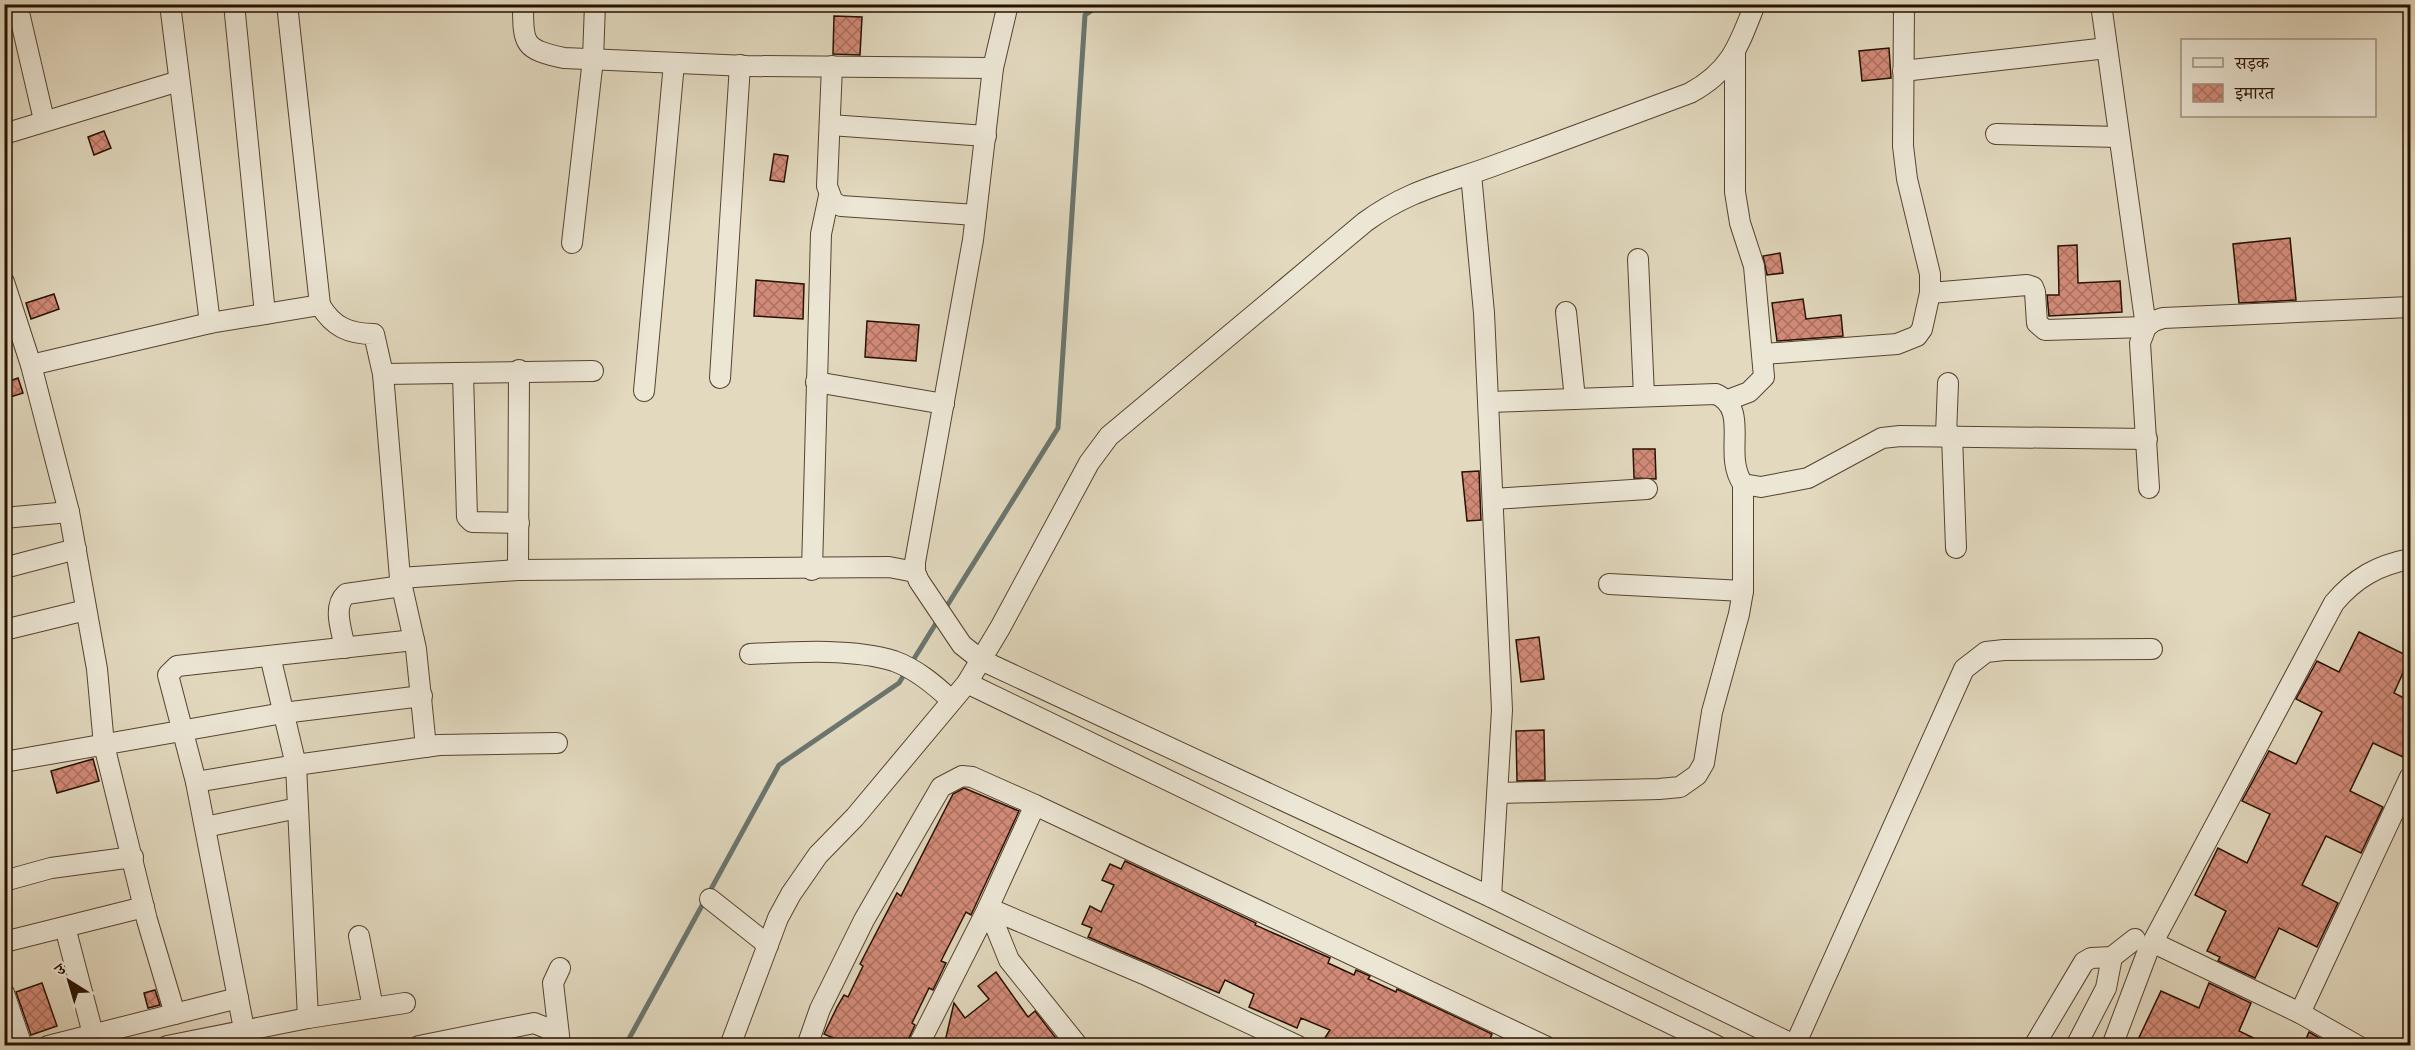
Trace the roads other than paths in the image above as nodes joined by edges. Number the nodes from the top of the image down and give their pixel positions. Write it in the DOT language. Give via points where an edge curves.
graph roads {
  1 [pos="17,4"];
  2 [pos="170,4"];
  3 [pos="234,4"];
  4 [pos="286,4"];
  5 [pos="523,4"];
  6 [pos="595,4"];
  7 [pos="1008,4"];
  8 [pos="1755,4"];
  9 [pos="1904,4"];
  10 [pos="2101,4"];
  11 [pos="2107,48"];
  12 [pos="1736,53"];
  13 [pos="592,59"];
  14 [pos="674,63"];
  15 [pos="740,65"];
  16 [pos="832,66"];
  17 [pos="993,68"];
  18 [pos="1903,70"];
  19 [pos="179,81"];
  20 [pos="44,120"];
  21 [pos="830,125"];
  22 [pos="4,134"];
  23 [pos="1996,134"];
  24 [pos="986,136"];
  25 [pos="2119,137"];
  26 [pos="1471,174"];
  27 [pos="829,196"];
  28 [pos="976,215"];
  29 [pos="572,243"];
  30 [pos="1638,259"];
  31 [pos="4,282"];
  32 [pos="1930,293"];
  33 [pos="320,305"];
  34 [pos="2410,307"];
  35 [pos="1566,312"];
  36 [pos="265,314"];
  37 [pos="210,324"];
  38 [pos="2146,327"];
  39 [pos="1764,354"];
  40 [pos="31,365"];
  41 [pos="519,370"];
  42 [pos="593,370"];
  43 [pos="383,374"];
  44 [pos="464,374"];
  45 [pos="720,378"];
  46 [pos="816,382"];
  47 [pos="1948,383"];
  48 [pos="644,391"];
  49 [pos="1644,396"];
  50 [pos="1575,399"];
  51 [pos="1728,400"];
  52 [pos="1489,402"];
  53 [pos="944,404"];
  54 [pos="1949,435"];
  55 [pos="2147,439"];
  56 [pos="1743,484"];
  57 [pos="2149,488"];
  58 [pos="1647,489"];
  59 [pos="1493,499"];
  60 [pos="69,512"];
  61 [pos="4,518"];
  62 [pos="519,522"];
  63 [pos="1956,548"];
  64 [pos="76,549"];
  65 [pos="2410,559"];
  66 [pos="4,568"];
  67 [pos="518,570"];
  68 [pos="812,570"];
  69 [pos="915,572"];
  70 [pos="401,582"];
  71 [pos="1609,584"];
  72 [pos="1743,591"];
  73 [pos="86,610"];
  74 [pos="4,630"];
  75 [pos="414,640"];
  76 [pos="345,648"];
  77 [pos="2152,649"];
  78 [pos="750,654"];
  79 [pos="270,656"];
  80 [pos="981,660"];
  81 [pos="966,683"];
  82 [pos="422,696"];
  83 [pos="951,700"];
  84 [pos="283,713"];
  85 [pos="183,730"];
  86 [pos="557,743"];
  87 [pos="104,745"];
  88 [pos="426,747"];
  89 [pos="4,762"];
  90 [pos="296,765"];
  91 [pos="2410,777"];
  92 [pos="196,782"];
  93 [pos="1499,793"];
  94 [pos="1035,805"];
  95 [pos="298,808"];
  96 [pos="205,828"];
  97 [pos="133,856"];
  98 [pos="4,881"];
  99 [pos="1491,897"];
  100 [pos="710,899"];
  101 [pos="144,907"];
  102 [pos="988,908"];
  103 [pos="65,927"];
  104 [pos="359,936"];
  105 [pos="4,942"];
  106 [pos="2148,942"];
  107 [pos="768,945"];
  108 [pos="2112,957"];
  109 [pos="560,968"];
  110 [pos="4,993"];
  111 [pos="238,998"];
  112 [pos="405,1003"];
  113 [pos="373,1008"];
  114 [pos="2300,1013"];
  115 [pos="175,1014"];
  116 [pos="308,1018"];
  117 [pos="244,1029"];
  118 [pos="93,1034"];
  119 [pos="560,1045"];
  120 [pos="1796,1045"];
  121 [pos="22,1046"];
  122 [pos="48,1046"];
  123 [pos="167,1046"];
  124 [pos="419,1046"];
  125 [pos="730,1046"];
  126 [pos="807,1046"];
  127 [pos="918,1046"];
  128 [pos="1078,1046"];
  129 [pos="1298,1046"];
  130 [pos="1545,1046"];
  131 [pos="1717,1046"];
  132 [pos="2034,1046"];
  133 [pos="2076,1046"];
  134 [pos="2112,1046"];
  135 [pos="2358,1046"];
  1 -- 20 [label="street"];
  2 -- 19 [label="street"];
  3 -- 36 [label="street"];
  4 -- 33 [label="street"];
  5 -- 13 [label="street" via="526,41 536,51"];
  6 -- 13 [label="street"];
  7 -- 17 [label="street"];
  8 -- 12 [label="street"];
  9 -- 18 [label="street"];
  10 -- 11 [label="street"];
  11 -- 18 [label="street"];
  11 -- 25 [label="street"];
  12 -- 26 [label="street" via="1719,74 1690,93"];
  12 -- 39 [label="street" via="1735,192 1754,266"];
  13 -- 14 [label="street"];
  13 -- 29 [label="street"];
  14 -- 15 [label="street"];
  14 -- 48 [label="street"];
  15 -- 16 [label="street"];
  15 -- 45 [label="street"];
  16 -- 17 [label="street"];
  16 -- 21 [label="street"];
  17 -- 24 [label="street"];
  18 -- 32 [label="street" via="1903,146 1928,264"];
  19 -- 20 [label="street"];
  19 -- 37 [label="street"];
  20 -- 22 [label="street"];
  21 -- 24 [label="street"];
  21 -- 27 [label="street"];
  23 -- 25 [label="street"];
  24 -- 28 [label="street"];
  25 -- 38 [label="street"];
  26 -- 52 [label="street" via="1485,313"];
  26 -- 80 [label="street" via="1414,192 1365,222 1109,436 1089,463"];
  27 -- 28 [label="street" via="841,206"];
  27 -- 46 [label="street" via="821,234"];
  28 -- 53 [label="street"];
  30 -- 49 [label="street"];
  31 -- 40 [label="street"];
  32 -- 38 [label="street" via="2027,285 2035,292 2037,323 2045,330"];
  32 -- 39 [label="street" via="1922,329 1908,342"];
  33 -- 36 [label="street"];
  33 -- 43 [label="street" via="338,328 374,334"];
  34 -- 38 [label="street" via="2163,318"];
  35 -- 50 [label="street"];
  36 -- 37 [label="street"];
  37 -- 40 [label="street"];
  38 -- 55 [label="street" via="2140,343"];
  39 -- 51 [label="street" via="1764,377 1758,385"];
  40 -- 60 [label="street"];
  41 -- 42 [label="street"];
  41 -- 44 [label="street"];
  41 -- 62 [label="street"];
  43 -- 44 [label="street"];
  43 -- 70 [label="street"];
  44 -- 62 [label="street" via="467,517 472,522"];
  46 -- 53 [label="street"];
  46 -- 68 [label="street"];
  47 -- 54 [label="street"];
  49 -- 50 [label="street"];
  49 -- 51 [label="street" via="1716,394"];
  50 -- 52 [label="street"];
  51 -- 56 [label="street" via="1735,412 1736,474"];
  52 -- 59 [label="street"];
  53 -- 69 [label="street"];
  54 -- 55 [label="street"];
  54 -- 56 [label="street" via="1882,438 1808,478 1761,486"];
  54 -- 63 [label="street"];
  55 -- 57 [label="street"];
  56 -- 72 [label="street"];
  58 -- 59 [label="street"];
  59 -- 93 [label="street" via="1502,710"];
  60 -- 61 [label="street"];
  60 -- 64 [label="street"];
  62 -- 67 [label="street"];
  64 -- 66 [label="street"];
  64 -- 73 [label="street"];
  65 -- 106 [label="street" via="2391,562 2361,576 2334,603"];
  67 -- 68 [label="street"];
  67 -- 70 [label="street"];
  68 -- 69 [label="street" via="889,567"];
  69 -- 80 [label="street" via="962,645"];
  70 -- 75 [label="street"];
  70 -- 76 [label="street" via="346,594 340,600"];
  71 -- 72 [label="street"];
  72 -- 93 [label="street" via="1712,712 1704,763 1697,776 1680,787 1659,789"];
  73 -- 74 [label="street"];
  73 -- 87 [label="street" via="97,669"];
  75 -- 76 [label="street"];
  75 -- 82 [label="street"];
  76 -- 79 [label="street"];
  77 -- 120 [label="street" via="2004,650 1986,652 1964,669"];
  78 -- 83 [label="street" via="849,654 893,661 928,678"];
  79 -- 84 [label="street"];
  79 -- 85 [label="street" via="171,669 168,675"];
  80 -- 81 [label="street"];
  80 -- 99 [label="street"];
  81 -- 83 [label="street"];
  81 -- 131 [label="street"];
  82 -- 84 [label="street"];
  82 -- 88 [label="street"];
  83 -- 107 [label="street" via="855,817 818,855 791,894"];
  84 -- 85 [label="street"];
  84 -- 90 [label="street"];
  85 -- 87 [label="street"];
  85 -- 92 [label="street"];
  86 -- 88 [label="street"];
  87 -- 89 [label="street"];
  87 -- 97 [label="street"];
  88 -- 90 [label="street"];
  90 -- 92 [label="street"];
  90 -- 95 [label="street"];
  91 -- 114 [label="street"];
  92 -- 96 [label="street"];
  93 -- 99 [label="street"];
  94 -- 102 [label="street"];
  94 -- 126 [label="street" via="972,777 962,776 941,787 864,920 820,1009"];
  94 -- 130 [label="street"];
  95 -- 96 [label="street"];
  95 -- 116 [label="street"];
  96 -- 111 [label="street"];
  97 -- 98 [label="street" via="51,868"];
  97 -- 101 [label="street"];
  99 -- 120 [label="street"];
  100 -- 107 [label="street"];
  101 -- 103 [label="street"];
  101 -- 115 [label="street"];
  102 -- 127 [label="street"];
  102 -- 128 [label="street" via="1009,960"];
  102 -- 129 [label="street"];
  103 -- 105 [label="street"];
  103 -- 118 [label="street"];
  104 -- 113 [label="street"];
  106 -- 108 [label="street"];
  106 -- 114 [label="street"];
  106 -- 134 [label="street"];
  107 -- 125 [label="street"];
  108 -- 132 [label="street" via="2084,962"];
  108 -- 133 [label="street" via="2106,988"];
  109 -- 119 [label="street" via="553,983"];
  110 -- 121 [label="street"];
  111 -- 115 [label="street"];
  111 -- 117 [label="street"];
  112 -- 113 [label="street"];
  113 -- 116 [label="street"];
  114 -- 135 [label="street"];
  115 -- 118 [label="street"];
  116 -- 117 [label="street"];
  117 -- 123 [label="street"];
  118 -- 122 [label="street"];
  119 -- 124 [label="street" via="549,1029 534,1023"];
}
